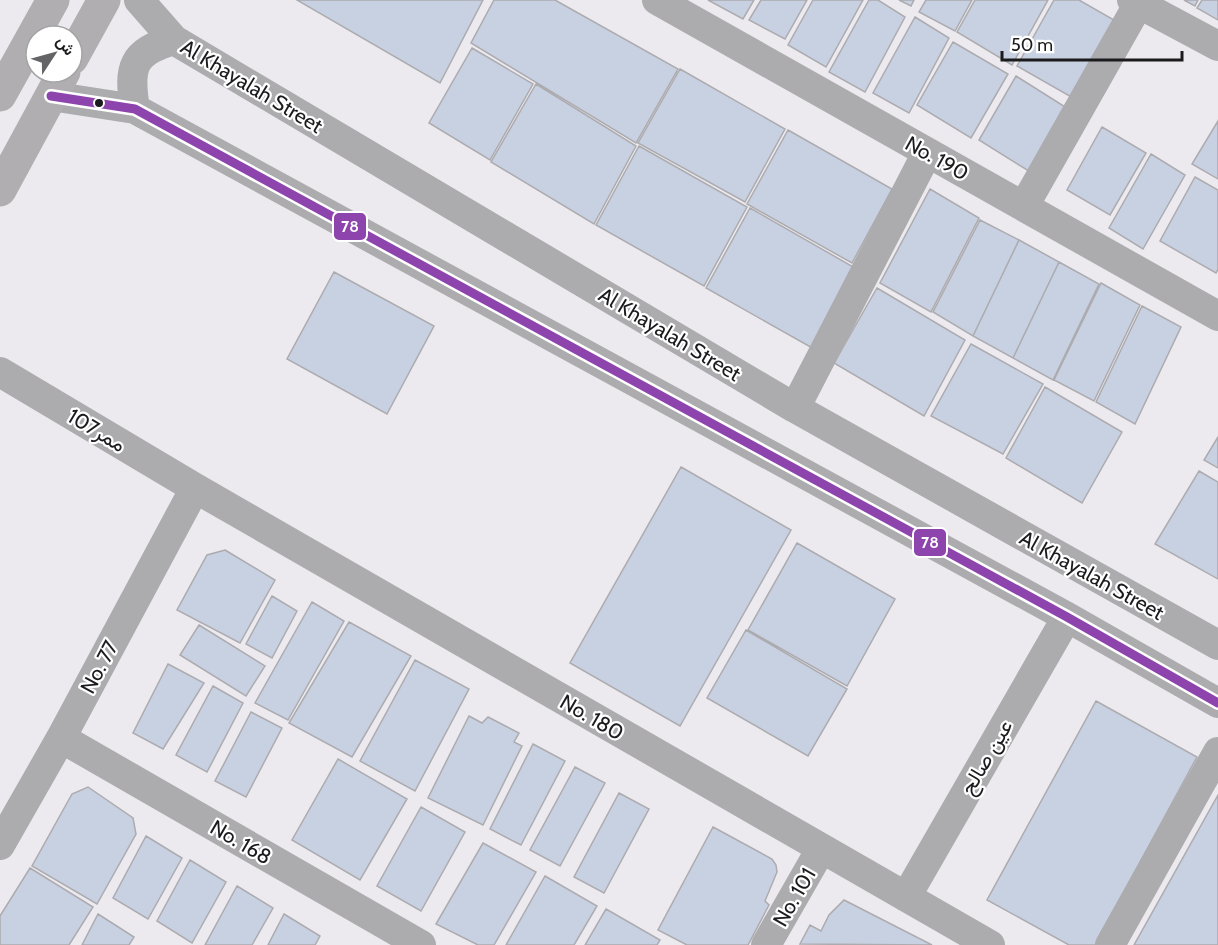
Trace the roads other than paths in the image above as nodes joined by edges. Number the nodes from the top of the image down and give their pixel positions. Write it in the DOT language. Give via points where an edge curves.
graph roads {
  1 [pos="53,0"];
  2 [pos="104,0"];
  3 [pos="139,0"];
  4 [pos="657,0"];
  5 [pos="1136,2"];
  6 [pos="84,36"];
  7 [pos="174,40"];
  8 [pos="1218,46"];
  9 [pos="58,84"];
  10 [pos="0,95"];
  11 [pos="135,109"];
  12 [pos="927,153"];
  13 [pos="0,189"];
  14 [pos="1024,206"];
  15 [pos="1218,316"];
  16 [pos="0,372"];
  17 [pos="795,408"];
  18 [pos="195,488"];
  19 [pos="1067,617"];
  20 [pos="1218,645"];
  21 [pos="1218,703"];
  22 [pos="61,738"];
  23 [pos="1218,752"];
  24 [pos="0,845"];
  25 [pos="821,849"];
  26 [pos="906,897"];
  27 [pos="421,945"];
  28 [pos="766,945"];
  29 [pos="990,945"];
  30 [pos="1110,945"];
  1 -- 10 [label="main road"];
  2 -- 6 [label="main road"];
  3 -- 7 [label="street, Al Khayalah Street"];
  4 -- 12 [label="street, No. 190"];
  5 -- 8 [label="street"];
  5 -- 14 [label="street"];
  7 -- 11 [label="street" via="152,46 138,58 131,77"];
  7 -- 17 [label="street, Al Khayalah Street"];
  9 -- 11 [label="street"];
  9 -- 13 [label="main road"];
  11 -- 19 [label="street"];
  12 -- 14 [label="street, No. 190"];
  12 -- 17 [label="street"];
  14 -- 15 [label="street, No. 190"];
  16 -- 18 [label="street, ممر107"];
  17 -- 20 [label="street, Al Khayalah Street"];
  18 -- 22 [label="street, No. 77"];
  18 -- 25 [label="street, No. 180"];
  19 -- 21 [label="street"];
  19 -- 26 [label="street, عين صالح"];
  22 -- 24 [label="street, No. 77"];
  22 -- 27 [label="street, No. 168"];
  23 -- 30 [label="street"];
  25 -- 26 [label="street, No. 180"];
  25 -- 28 [label="street, No. 101"];
  26 -- 29 [label="street, No. 180"];
}
